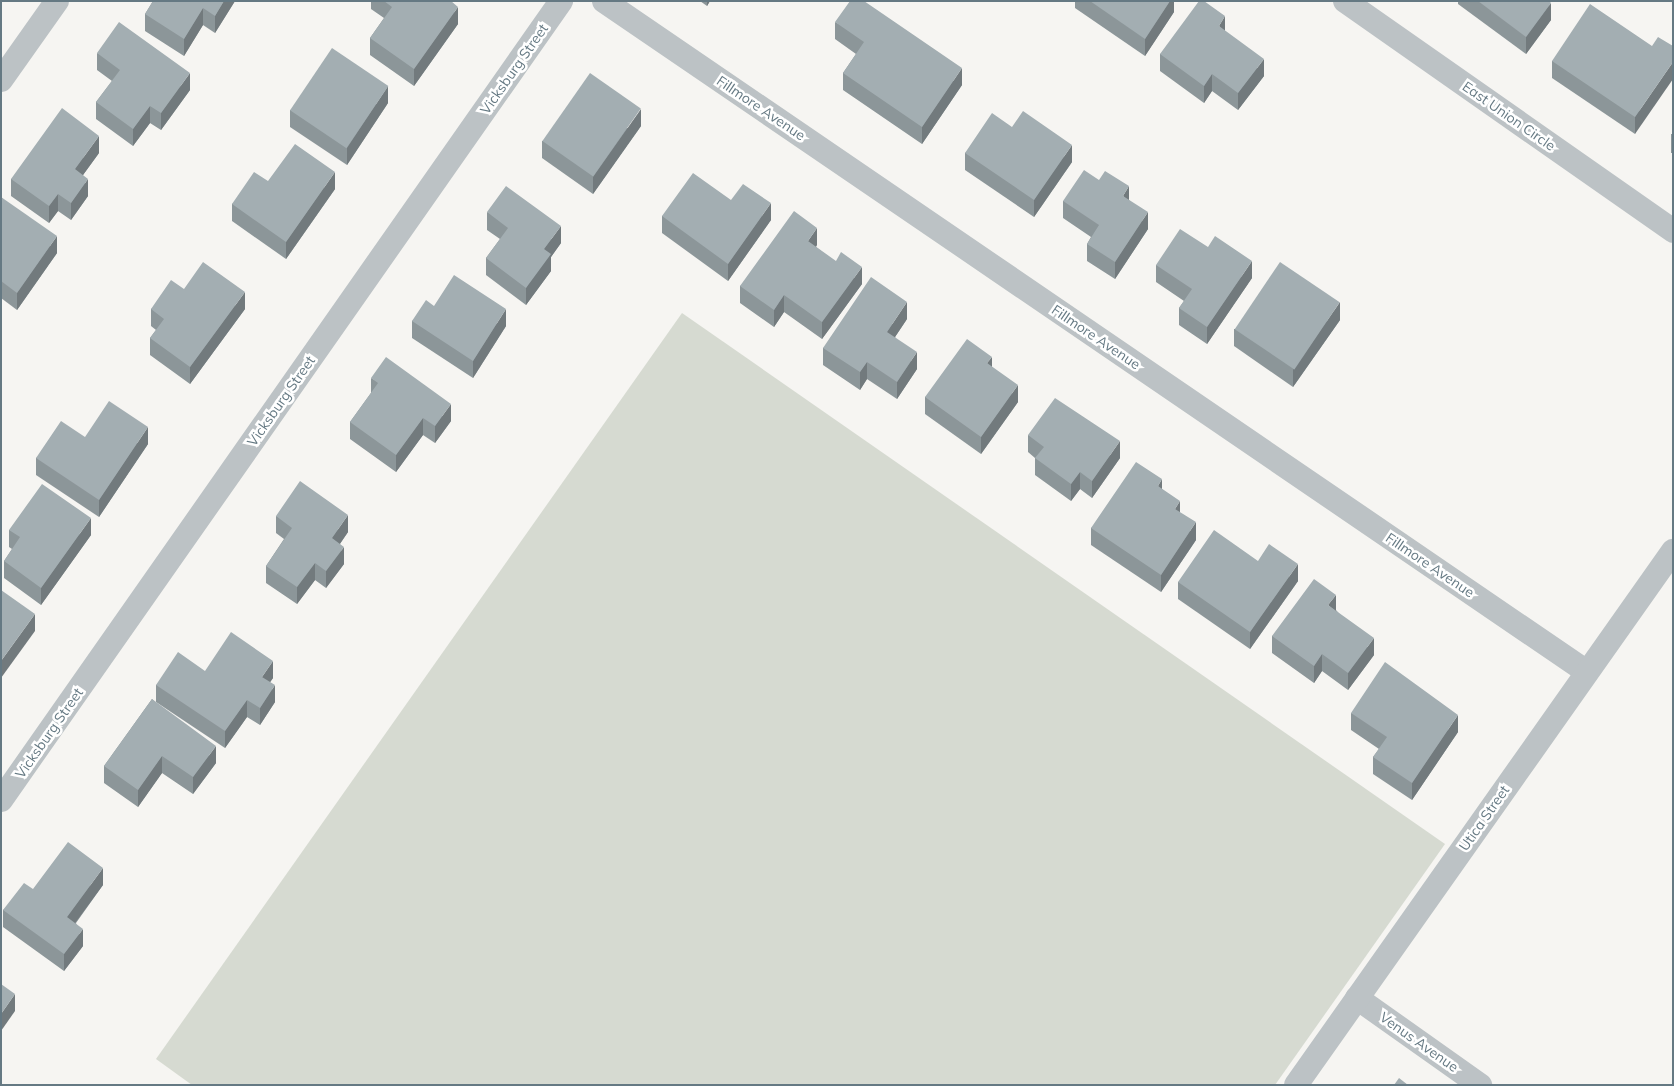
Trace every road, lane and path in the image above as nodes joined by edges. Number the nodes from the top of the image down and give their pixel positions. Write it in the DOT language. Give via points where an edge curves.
graph roads {
  1 [pos="56,1"];
  2 [pos="562,1"];
  3 [pos="604,1"];
  4 [pos="1345,1"];
  5 [pos="1,80"];
  6 [pos="1673,231"];
  7 [pos="1673,551"];
  8 [pos="1587,672"];
  9 [pos="1,800"];
  10 [pos="1357,998"];
  11 [pos="1296,1085"];
  12 [pos="1480,1085"];
  1 -- 5 [label="street"];
  2 -- 9 [label="street, Vicksburg Street"];
  3 -- 8 [label="street, Fillmore Avenue"];
  4 -- 6 [label="street, East Union Circle"];
  7 -- 8 [label="street, Utica Street"];
  8 -- 10 [label="street, Utica Street"];
  10 -- 11 [label="street, Utica Street"];
  10 -- 12 [label="street, Venus Avenue"];
}
